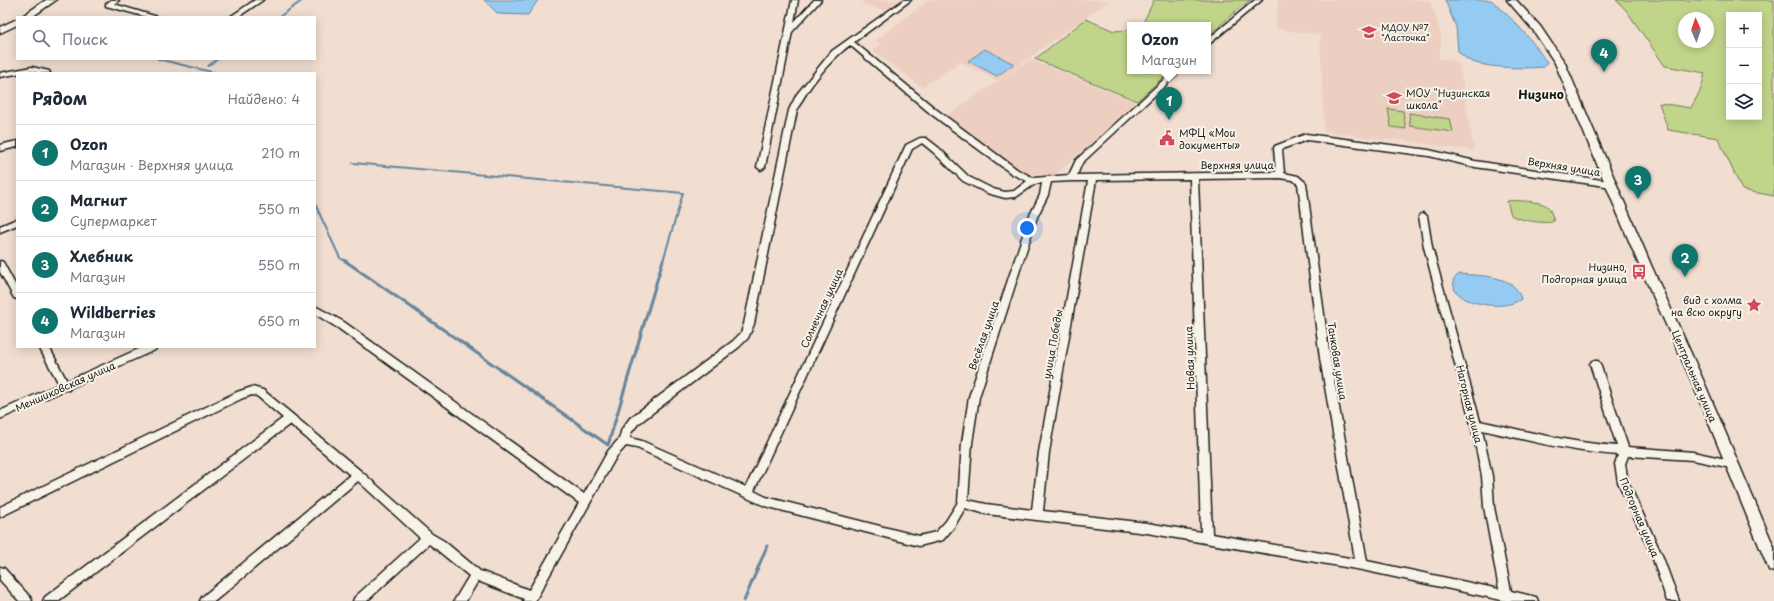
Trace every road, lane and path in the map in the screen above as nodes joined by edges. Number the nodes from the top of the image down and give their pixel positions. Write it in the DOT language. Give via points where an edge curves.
graph roads {
  1 [pos="52,0"];
  2 [pos="116,0"];
  3 [pos="260,0"];
  4 [pos="795,0"];
  5 [pos="818,0"];
  6 [pos="908,0"];
  7 [pos="1259,0"];
  8 [pos="1511,0"];
  9 [pos="28,16"];
  10 [pos="151,16"];
  11 [pos="235,16"];
  12 [pos="16,22"];
  13 [pos="0,30"];
  14 [pos="789,32"];
  15 [pos="1211,41"];
  16 [pos="850,42"];
  17 [pos="16,72"];
  18 [pos="16,72"];
  19 [pos="42,72"];
  20 [pos="1173,74"];
  21 [pos="0,75"];
  22 [pos="16,144"];
  23 [pos="0,148"];
  24 [pos="761,168"];
  25 [pos="1280,175"];
  26 [pos="1194,176"];
  27 [pos="1072,178"];
  28 [pos="1092,178"];
  29 [pos="1047,180"];
  30 [pos="1033,181"];
  31 [pos="1612,184"];
  32 [pos="1423,216"];
  33 [pos="16,222"];
  34 [pos="0,229"];
  35 [pos="0,264"];
  36 [pos="16,294"];
  37 [pos="316,311"];
  38 [pos="45,348"];
  39 [pos="150,348"];
  40 [pos="1595,364"];
  41 [pos="66,387"];
  42 [pos="0,415"];
  43 [pos="290,418"];
  44 [pos="1476,424"];
  45 [pos="624,441"];
  46 [pos="1624,452"];
  47 [pos="1731,464"];
  48 [pos="358,475"];
  49 [pos="748,494"];
  50 [pos="585,502"];
  51 [pos="963,503"];
  52 [pos="0,512"];
  53 [pos="1037,515"];
  54 [pos="428,538"];
  55 [pos="1207,539"];
  56 [pos="1774,564"];
  57 [pos="1362,565"];
  58 [pos="0,572"];
  59 [pos="476,575"];
  60 [pos="1506,595"];
  61 [pos="531,599"];
  62 [pos="26,601"];
  63 [pos="49,601"];
  64 [pos="206,601"];
  65 [pos="359,601"];
  66 [pos="460,601"];
  67 [pos="1532,601"];
  68 [pos="1673,601"];
  1 -- 9 [label="street"];
  2 -- 10 [label="street" via="108,5"];
  3 -- 11 [label="street"];
  4 -- 14 [label="street"];
  5 -- 14 [label="street"];
  6 -- 16 [label="street"];
  7 -- 15 [label="street"];
  8 -- 31 [label="street, Центральная улица" via="1537,28 1560,63"];
  12 -- 13 [label="street"];
  14 -- 24 [label="street"];
  16 -- 30 [label="street" via="934,112 1015,172"];
  16 -- 45 [label="street" via="835,53 800,96 792,110 745,335 634,421 626,432"];
  17 -- 19 [label="street" via="32,69"];
  18 -- 21 [label="street"];
  20 -- 27 [label="street" via="1078,162"];
  22 -- 23 [label="street"];
  25 -- 26 [label="street, Верхняя улица"];
  25 -- 31 [label="street, Верхняя улица" via="1278,148 1306,137 1429,153 1475,164"];
  25 -- 57 [label="street, Танковая улица" via="1295,178 1302,183 1325,358"];
  26 -- 28 [label="street, Верхняя улица"];
  26 -- 55 [label="street, Новая улица"];
  27 -- 28 [label="street, Верхняя улица"];
  27 -- 29 [label="street, Верхняя улица"];
  28 -- 53 [label="street, улица Победы" via="1044,452"];
  29 -- 30 [label="street, Верхняя улица"];
  29 -- 51 [label="street, Весёлая улица" via="974,397 967,444"];
  30 -- 49 [label="street, Солнечная улица" via="1016,194 1005,195 990,191 966,179 923,140 909,147"];
  31 -- 47 [label="street, Центральная улица"];
  32 -- 44 [label="street, Нагорная улица" via="1428,247"];
  33 -- 34 [label="street"];
  35 -- 36 [label="street"];
  37 -- 50 [label="street" via="341,325"];
  38 -- 41 [label="street"];
  39 -- 41 [label="street, Меншиковская улица"];
  40 -- 46 [label="street, Подгорная улица"];
  41 -- 42 [label="street, Меншиковская улица"];
  43 -- 48 [label="street"];
  43 -- 52 [label="street" via="260,393 252,391"];
  43 -- 63 [label="street"];
  44 -- 46 [label="street" via="1556,443"];
  44 -- 60 [label="street, Нагорная улица"];
  45 -- 49 [label="street" via="638,444"];
  45 -- 50 [label="street" via="612,454"];
  46 -- 47 [label="street" via="1693,456"];
  46 -- 68 [label="street, Подгорная улица" via="1620,464 1623,482 1657,555"];
  47 -- 56 [label="street, Центральная улица"];
  48 -- 54 [label="street"];
  48 -- 64 [label="street"];
  49 -- 51 [label="street" via="765,501 919,541 939,536"];
  50 -- 61 [label="street"];
  51 -- 53 [label="street" via="986,509"];
  53 -- 55 [label="street" via="1147,528"];
  54 -- 59 [label="street"];
  54 -- 65 [label="street"];
  55 -- 57 [label="street"];
  57 -- 60 [label="street"];
  58 -- 62 [label="street"];
  59 -- 61 [label="street"];
  59 -- 66 [label="street"];
  60 -- 67 [label="street"];
}
